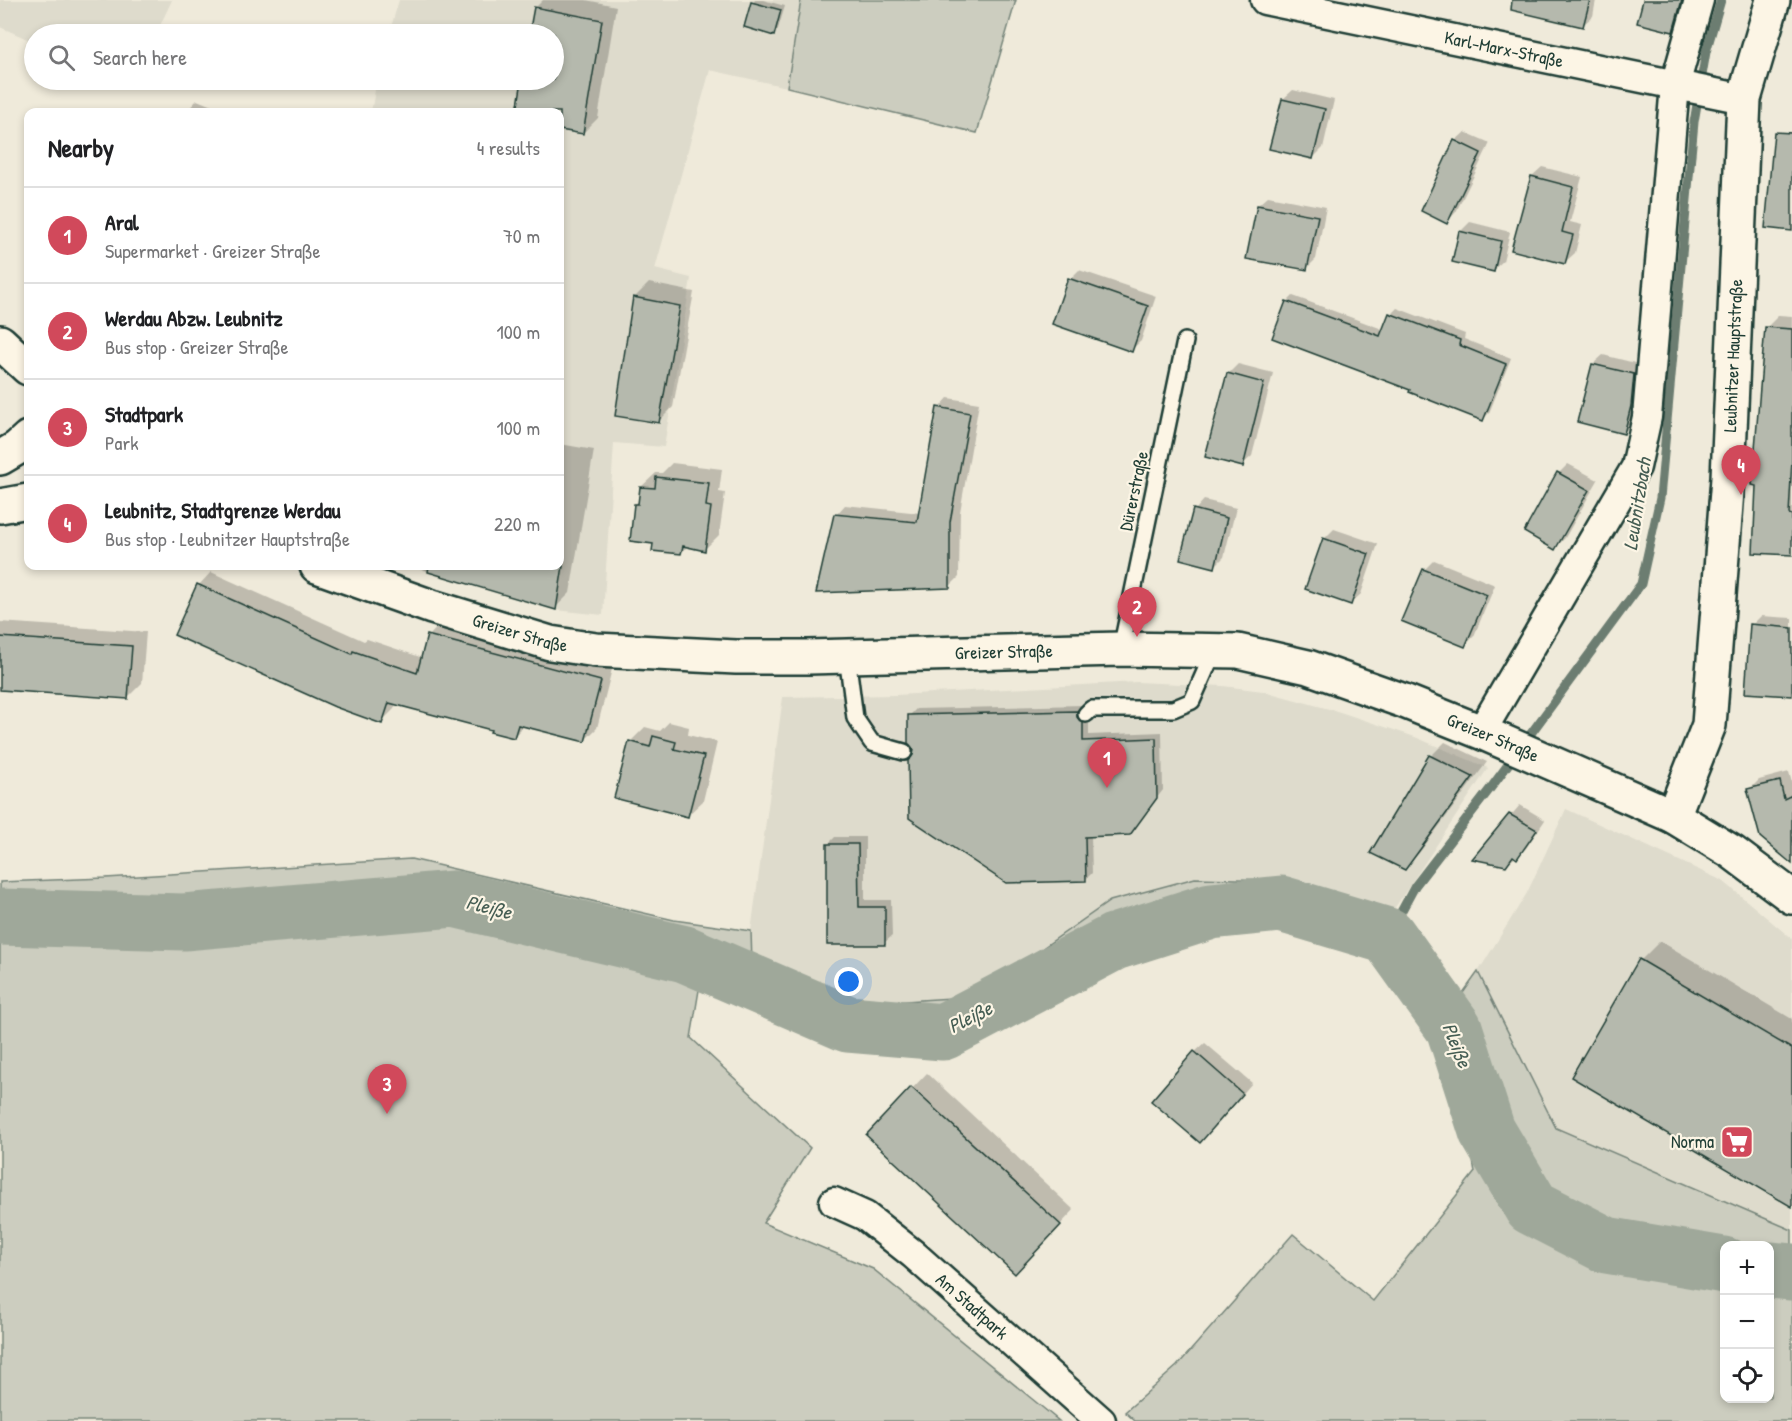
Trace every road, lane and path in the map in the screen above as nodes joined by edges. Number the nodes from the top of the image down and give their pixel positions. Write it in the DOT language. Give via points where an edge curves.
graph roads {
  1 [pos="1265,0"];
  2 [pos="1699,0"];
  3 [pos="1773,0"];
  4 [pos="1706,91"];
  5 [pos="1185,341"];
  6 [pos="24,442"];
  7 [pos="0,458"];
  8 [pos="24,502"];
  9 [pos="0,506"];
  10 [pos="328,570"];
  11 [pos="1120,649"];
  12 [pos="1214,651"];
  13 [pos="847,656"];
  14 [pos="1086,714"];
  15 [pos="1489,735"];
  16 [pos="904,752"];
  17 [pos="1672,816"];
  18 [pos="1792,897"];
  19 [pos="834,1202"];
  20 [pos="1101,1421"];
  1 -- 4 [label="street, Karl-Marx-Straße"];
  2 -- 4 [label="street, Leubnitzer Hauptstraße"];
  3 -- 4 [label="street, Leubnitzer Hauptstraße"];
  4 -- 15 [label="street, Leubnitzer Hauptstraße" via="1636,467"];
  4 -- 17 [label="street, Leubnitzer Hauptstraße" via="1728,487 1709,725"];
  5 -- 11 [label="lane, Dürerstraße"];
  6 -- 7 [label="street"];
  8 -- 9 [label="street"];
  10 -- 13 [label="street, Greizer Straße" via="550,644 736,657"];
  11 -- 12 [label="street, Greizer Straße"];
  11 -- 13 [label="street, Greizer Straße"];
  12 -- 14 [label="lane" via="1192,701 1173,709 1091,709"];
  12 -- 15 [label="street, Greizer Straße" via="1238,651 1308,667"];
  13 -- 16 [label="lane" via="855,718 872,743"];
  15 -- 17 [label="street, Greizer Straße"];
  17 -- 18 [label="street, Greizer Straße" via="1732,852"];
  19 -- 20 [label="street, Am Stadtpark" via="865,1216 913,1254"];
}
